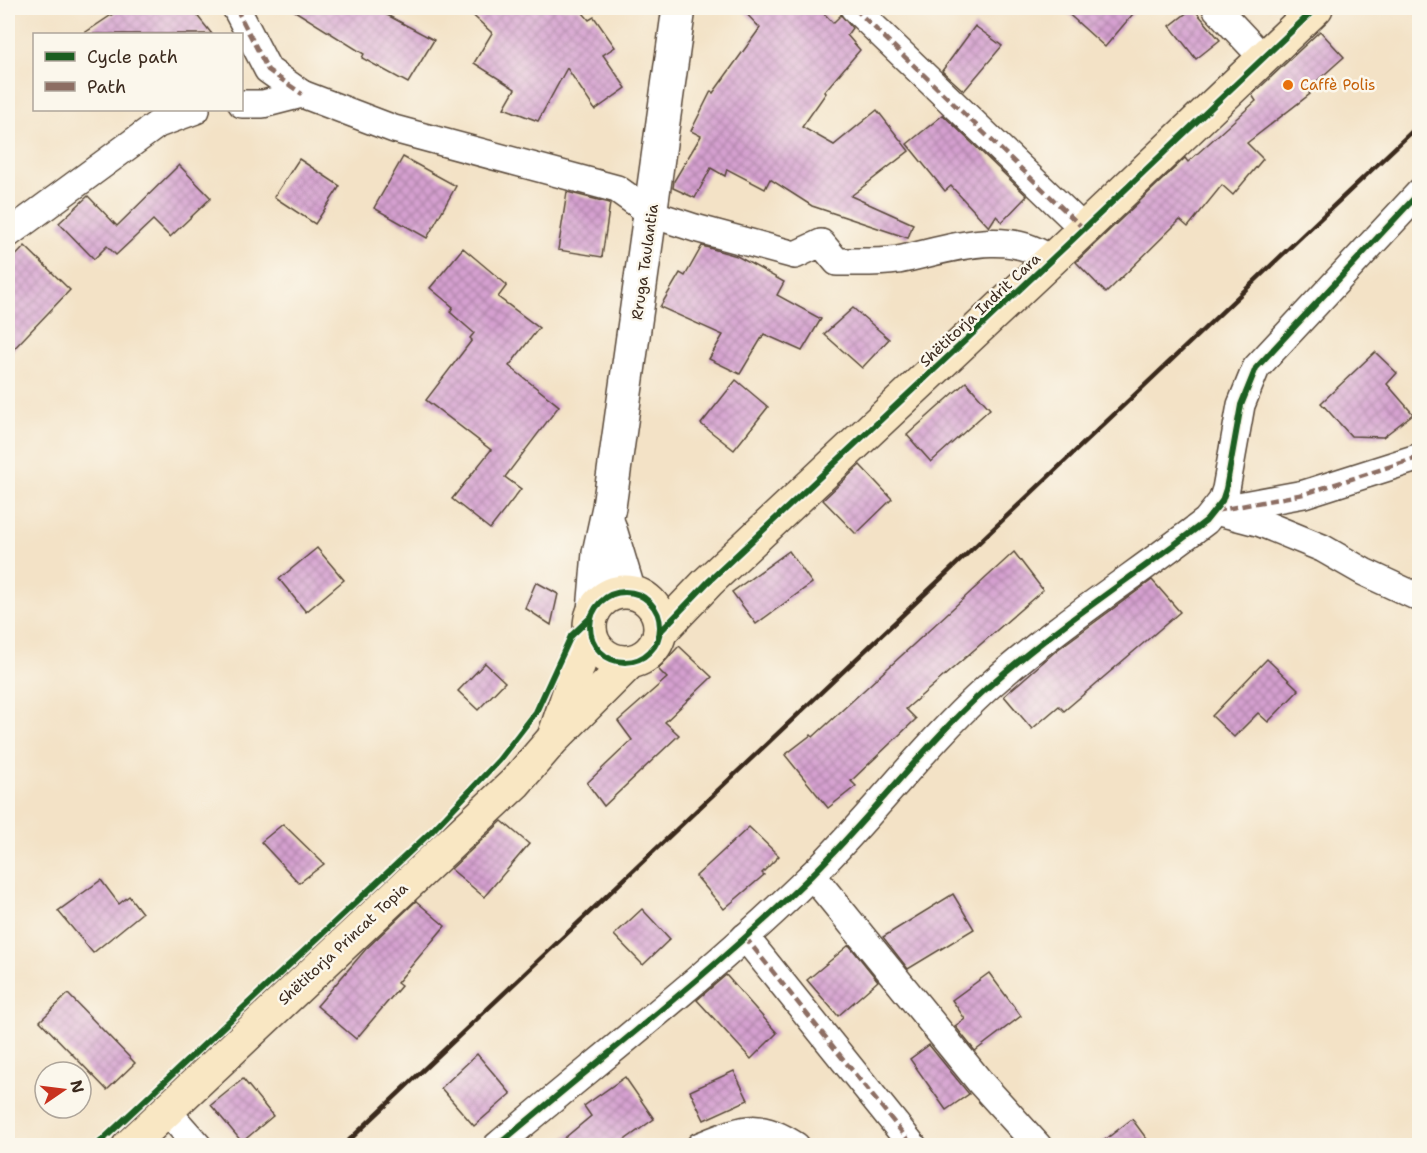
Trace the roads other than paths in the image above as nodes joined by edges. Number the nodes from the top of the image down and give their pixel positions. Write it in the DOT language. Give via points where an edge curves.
graph roads {
  1 [pos="236,8"];
  2 [pos="679,8"];
  3 [pos="854,8"];
  4 [pos="1216,8"];
  5 [pos="1316,8"];
  6 [pos="1263,58"];
  7 [pos="302,94"];
  8 [pos="243,104"];
  9 [pos="193,111"];
  10 [pos="1419,192"];
  11 [pos="652,214"];
  12 [pos="1084,229"];
  13 [pos="8,234"];
  14 [pos="1052,260"];
  15 [pos="1419,457"];
  16 [pos="1215,511"];
  17 [pos="607,516"];
  18 [pos="708,582"];
  19 [pos="635,594"];
  20 [pos="1419,598"];
  21 [pos="592,621"];
  22 [pos="661,631"];
  23 [pos="629,663"];
  24 [pos="553,739"];
  25 [pos="812,875"];
  26 [pos="745,937"];
  27 [pos="166,1110"];
  28 [pos="129,1146"];
  29 [pos="198,1146"];
  30 [pos="497,1146"];
  31 [pos="700,1146"];
  32 [pos="796,1146"];
  33 [pos="913,1146"];
  34 [pos="1038,1146"];
  1 -- 7 [label="street" via="268,70"];
  2 -- 11 [label="street, Rruga Taulantia"];
  3 -- 12 [label="street"];
  4 -- 6 [label="street"];
  5 -- 6 [label="main road, Shëtitorja Indrit Cara"];
  6 -- 12 [label="main road, Shëtitorja Indrit Cara"];
  7 -- 8 [label="street" via="263,104"];
  7 -- 11 [label="street" via="394,129 617,189"];
  9 -- 13 [label="street" via="158,124"];
  10 -- 16 [label="street" via="1256,368 1241,405 1226,489"];
  11 -- 14 [label="street" via="795,255 821,243 837,262 896,260 963,244 999,243 1023,245"];
  11 -- 17 [label="street, Rruga Taulantia"];
  12 -- 14 [label="main road, Shëtitorja Indrit Cara"];
  14 -- 18 [label="main road, Shëtitorja Indrit Cara"];
  15 -- 16 [label="street" via="1304,494"];
  16 -- 20 [label="street" via="1261,523 1322,548"];
  16 -- 25 [label="street" via="986,689"];
  17 -- 19 [label="street, Rruga Taulantia"];
  17 -- 21 [label="street, Rruga Taulantia"];
  18 -- 19 [label="main road"];
  18 -- 22 [label="main road, Shëtitorja Indrit Cara"];
  19 -- 21 [label="main road" via="608,596"];
  19 -- 22 [label="main road" via="656,610"];
  21 -- 23 [label="main road" via="594,644 603,655 615,662"];
  21 -- 24 [label="main road, Shëtitorja Princat Topia"];
  22 -- 23 [label="main road" via="653,650"];
  23 -- 24 [label="main road, Shëtitorja Princat Topia"];
  24 -- 27 [label="main road, Shëtitorja Princat Topia" via="516,783"];
  25 -- 26 [label="street"];
  25 -- 34 [label="street" via="980,1082"];
  26 -- 30 [label="street"];
  26 -- 33 [label="street"];
  27 -- 28 [label="main road, Shëtitorja Princat Topia"];
  27 -- 29 [label="street"];
  31 -- 32 [label="street" via="754,1127 772,1131"];
}
